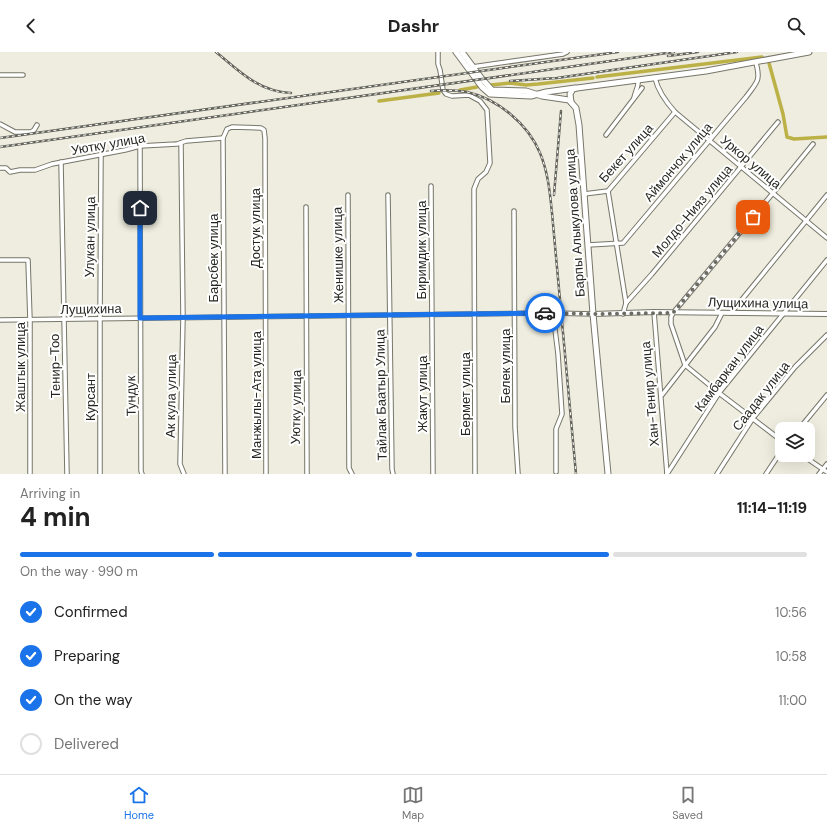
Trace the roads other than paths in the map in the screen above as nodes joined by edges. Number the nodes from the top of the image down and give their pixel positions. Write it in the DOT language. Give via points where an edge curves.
graph roads {
  1 [pos="438,52"];
  2 [pos="456,52"];
  3 [pos="462,52"];
  4 [pos="567,52"];
  5 [pos="809,52"];
  6 [pos="756,63"];
  7 [pos="472,67"];
  8 [pos="0,75"];
  9 [pos="23,75"];
  10 [pos="655,78"];
  11 [pos="638,80"];
  12 [pos="577,88"];
  13 [pos="642,88"];
  14 [pos="538,94"];
  15 [pos="633,99"];
  16 [pos="571,102"];
  17 [pos="675,112"];
  18 [pos="778,122"];
  19 [pos="0,124"];
  20 [pos="37,125"];
  21 [pos="606,135"];
  22 [pos="223,138"];
  23 [pos="710,140"];
  24 [pos="181,143"];
  25 [pos="813,144"];
  26 [pos="140,146"];
  27 [pos="101,155"];
  28 [pos="61,162"];
  29 [pos="741,167"];
  30 [pos="0,168"];
  31 [pos="431,186"];
  32 [pos="608,191"];
  33 [pos="773,193"];
  34 [pos="584,194"];
  35 [pos="348,195"];
  36 [pos="388,195"];
  37 [pos="827,195"];
  38 [pos="306,207"];
  39 [pos="514,211"];
  40 [pos="805,221"];
  41 [pos="827,238"];
  42 [pos="617,244"];
  43 [pos="588,245"];
  44 [pos="0,260"];
  45 [pos="827,260"];
  46 [pos="626,303"];
  47 [pos="654,312"];
  48 [pos="516,313"];
  49 [pos="553,313"];
  50 [pos="673,313"];
  51 [pos="722,313"];
  52 [pos="731,313"];
  53 [pos="784,313"];
  54 [pos="474,314"];
  55 [pos="593,314"];
  56 [pos="623,314"];
  57 [pos="827,314"];
  58 [pos="390,315"];
  59 [pos="431,315"];
  60 [pos="307,316"];
  61 [pos="349,316"];
  62 [pos="223,317"];
  63 [pos="266,317"];
  64 [pos="140,318"];
  65 [pos="183,318"];
  66 [pos="100,319"];
  67 [pos="0,320"];
  68 [pos="30,320"];
  69 [pos="64,320"];
  70 [pos="827,335"];
  71 [pos="686,365"];
  72 [pos="719,393"];
  73 [pos="662,395"];
  74 [pos="827,396"];
  75 [pos="753,418"];
  76 [pos="805,422"];
  77 [pos="775,435"];
  78 [pos="775,460"];
  79 [pos="812,462"];
  80 [pos="827,464"];
  81 [pos="822,469"];
  82 [pos="556,472"];
  83 [pos="827,472"];
  84 [pos="30,473"];
  85 [pos="67,474"];
  86 [pos="100,474"];
  87 [pos="142,474"];
  88 [pos="184,474"];
  89 [pos="224,474"];
  90 [pos="266,474"];
  91 [pos="307,474"];
  92 [pos="352,474"];
  93 [pos="393,474"];
  94 [pos="433,474"];
  95 [pos="474,474"];
  96 [pos="518,474"];
  97 [pos="608,474"];
  98 [pos="667,474"];
  99 [pos="717,474"];
  100 [pos="766,474"];
  101 [pos="819,474"];
  1 -- 54 [label="street" via="438,64 446,94 470,95 480,101 486,110 490,163 474,189"];
  2 -- 14 [label="main road" via="490,94"];
  3 -- 7 [label="main road"];
  4 -- 7 [label="street"];
  5 -- 6 [label="main road"];
  6 -- 10 [label="main road"];
  6 -- 23 [label="street, Аймончок улица" via="759,77 757,82"];
  7 -- 14 [label="main road" via="492,90 519,90"];
  8 -- 9 [label="street"];
  10 -- 11 [label="main road"];
  10 -- 17 [label="street, Уркор улица" via="663,98"];
  11 -- 12 [label="main road"];
  11 -- 15 [label="street" via="639,86"];
  12 -- 14 [label="main road"];
  12 -- 16 [label="main road" via="570,94"];
  13 -- 15 [label="street"];
  14 -- 16 [label="main road"];
  15 -- 21 [label="street"];
  16 -- 34 [label="main road, Барпы Алыкулова улица" via="578,114"];
  17 -- 23 [label="street, Уркор улица"];
  17 -- 32 [label="street, Бекет улица"];
  18 -- 29 [label="street, Молдо-Нияз улица"];
  19 -- 20 [label="street" via="15,132 31,132"];
  22 -- 24 [label="street, Уютку улица"];
  22 -- 62 [label="street, Барсбек улица"];
  22 -- 63 [label="street, Достук улица" via="227,129 232,127 255,127 264,130"];
  23 -- 29 [label="street, Уркор улица"];
  23 -- 42 [label="street, Аймончок улица" via="623,243"];
  24 -- 26 [label="street, Уютку улица"];
  24 -- 65 [label="street, Ак кула улица"];
  25 -- 33 [label="street"];
  26 -- 27 [label="street, Уютку улица"];
  26 -- 64 [label="street, Тундук"];
  27 -- 28 [label="street, Уютку улица"];
  27 -- 66 [label="street, Улукан улица"];
  28 -- 30 [label="street, Уютку улица" via="35,170 10,172 6,168"];
  28 -- 69 [label="street, Тенир-Тоо"];
  29 -- 33 [label="street, Уркор улица"];
  29 -- 46 [label="street, Молдо-Нияз улица"];
  31 -- 59 [label="street, Биримдик улица"];
  32 -- 34 [label="street, Бекет улица"];
  32 -- 42 [label="street"];
  33 -- 40 [label="street, Уркор улица"];
  33 -- 50 [label="street"];
  34 -- 43 [label="main road, Барпы Алыкулова улица"];
  35 -- 61 [label="street, Женишке улица"];
  36 -- 58 [label="street, Тайлак Баатыр Улица"];
  37 -- 40 [label="street"];
  38 -- 60 [label="street, Уютку улица"];
  39 -- 48 [label="street, Белек улица"];
  40 -- 41 [label="street, Уркор улица"];
  40 -- 52 [label="street"];
  42 -- 43 [label="street"];
  42 -- 46 [label="street"];
  43 -- 55 [label="main road, Барпы Алыкулова улица"];
  44 -- 68 [label="street, Жаштык улица" via="28,260"];
  45 -- 53 [label="street, Камбаркан улица"];
  46 -- 56 [label="street, Молдо-Нияз улица"];
  47 -- 50 [label="street, Лущихина улица"];
  47 -- 56 [label="street, Лущихина улица"];
  47 -- 73 [label="street, Хан-Тенир улица"];
  48 -- 49 [label="street, Лущихина"];
  48 -- 54 [label="street, Лущихина"];
  48 -- 96 [label="street, Белек улица" via="515,427"];
  49 -- 55 [label="street, Лущихина"];
  49 -- 82 [label="street" via="562,414 556,429"];
  50 -- 51 [label="street, Лущихина улица"];
  50 -- 71 [label="street" via="671,324"];
  51 -- 52 [label="street, Лущихина улица"];
  51 -- 71 [label="street" via="715,327"];
  52 -- 53 [label="street, Лущихина улица"];
  53 -- 57 [label="street, Лущихина улица"];
  53 -- 72 [label="street, Камбаркан улица"];
  54 -- 59 [label="street, Лущихина"];
  54 -- 95 [label="street, Бермет улица"];
  55 -- 56 [label="street, Лущихина улица"];
  55 -- 97 [label="main road, Барпы Алыкулова улица"];
  58 -- 59 [label="street, Лущихина"];
  58 -- 61 [label="street, Лущихина"];
  58 -- 93 [label="street, Тайлак Баатыр Улица"];
  59 -- 94 [label="street, Жакут улица"];
  60 -- 61 [label="street, Лущихина"];
  60 -- 63 [label="street, Лущихина"];
  60 -- 91 [label="street, Уютку улица"];
  61 -- 92 [label="street, Женишке улица" via="349,468"];
  62 -- 63 [label="street, Лущихина"];
  62 -- 65 [label="street, Лущихина"];
  62 -- 89 [label="street, Барсбек улица"];
  63 -- 90 [label="street, Манжылы-Ата улица"];
  64 -- 65 [label="street, Лущихина"];
  64 -- 66 [label="street, Лущихина"];
  64 -- 87 [label="street, Тундук"];
  65 -- 88 [label="street, Ак кула улица" via="180,464"];
  66 -- 69 [label="street, Лущихина"];
  66 -- 86 [label="street, Курсант"];
  67 -- 68 [label="street, Лущихина"];
  68 -- 69 [label="street, Лущихина"];
  68 -- 84 [label="street, Жаштык улица"];
  69 -- 85 [label="street, Тенир-Тоо"];
  70 -- 75 [label="street, Саадак улица" via="794,367"];
  71 -- 72 [label="street"];
  71 -- 73 [label="street"];
  72 -- 75 [label="street"];
  72 -- 98 [label="street, Камбаркан улица"];
  73 -- 98 [label="street, Хан-Тенир улица"];
  74 -- 76 [label="street"];
  75 -- 77 [label="street"];
  75 -- 99 [label="street, Саадак улица"];
  78 -- 100 [label="street"];
  79 -- 81 [label="street"];
  80 -- 81 [label="street"];
  81 -- 83 [label="street"];
  81 -- 101 [label="street"];
}
